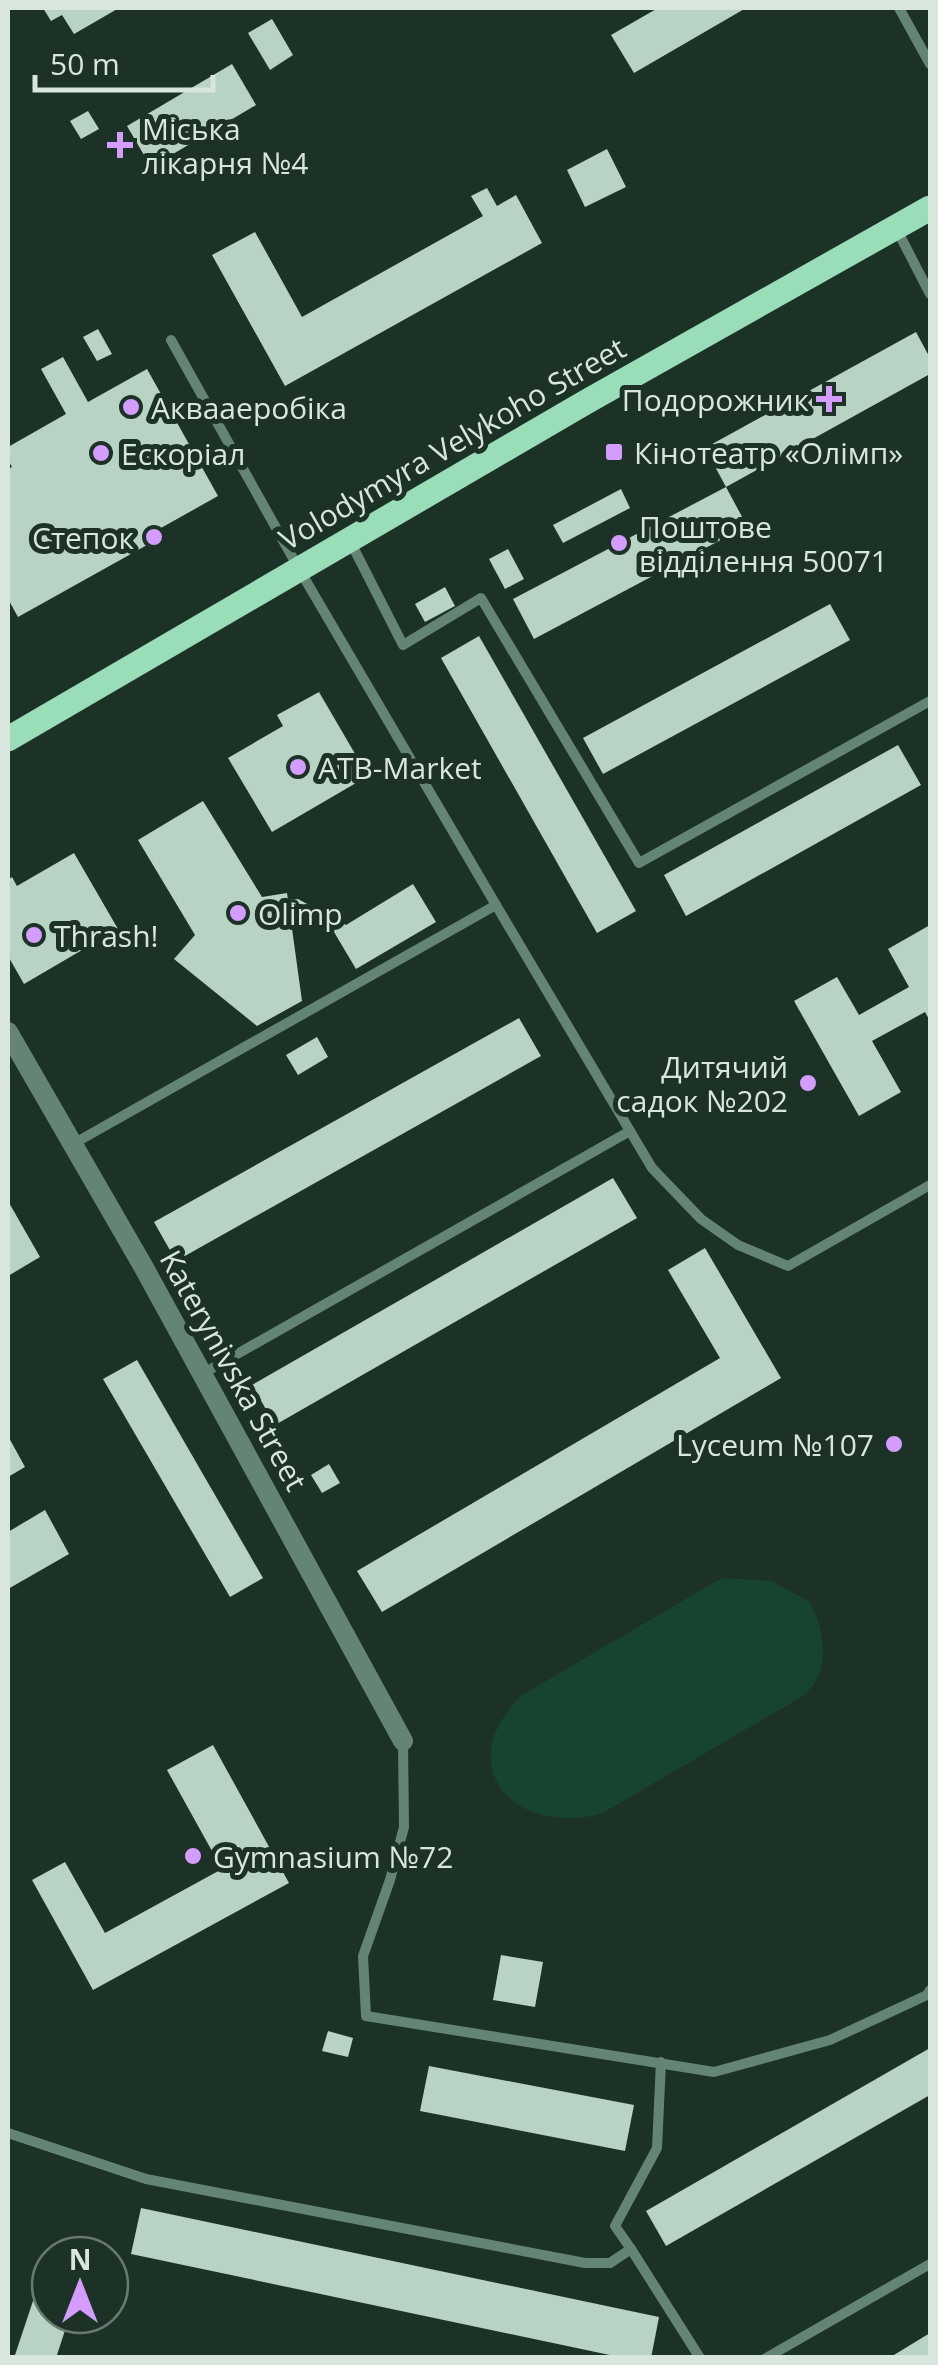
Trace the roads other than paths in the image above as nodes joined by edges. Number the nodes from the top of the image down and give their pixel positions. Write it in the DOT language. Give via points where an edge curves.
graph roads {
  1 [pos="899,8"];
  2 [pos="930,64"];
  3 [pos="930,208"];
  4 [pos="895,227"];
  5 [pos="930,294"];
  6 [pos="171,340"];
  7 [pos="350,540"];
  8 [pos="300,570"];
  9 [pos="930,701"];
  10 [pos="9,735"];
  11 [pos="496,905"];
  12 [pos="8,1032"];
  13 [pos="630,1131"];
  14 [pos="73,1144"];
  15 [pos="930,1186"];
  16 [pos="202,1374"];
  17 [pos="403,1741"];
  18 [pos="930,1990"];
  19 [pos="661,2062"];
  20 [pos="8,2133"];
  21 [pos="631,2248"];
  22 [pos="930,2264"];
  23 [pos="700,2358"];
  24 [pos="766,2358"];
  1 -- 2 [label="lane"];
  3 -- 4 [label="main road, Volodymyra Velykoho Street"];
  4 -- 5 [label="lane"];
  4 -- 7 [label="main road, Volodymyra Velykoho Street"];
  6 -- 8 [label="lane"];
  7 -- 8 [label="main road, Volodymyra Velykoho Street"];
  7 -- 9 [label="lane" via="403,644 481,598 639,863"];
  8 -- 10 [label="main road, Volodymyra Velykoho Street"];
  8 -- 11 [label="lane"];
  11 -- 13 [label="lane"];
  11 -- 14 [label="lane"];
  12 -- 14 [label="street, Katerynivska Street"];
  13 -- 15 [label="lane" via="652,1168 701,1219 738,1245 788,1266"];
  13 -- 16 [label="lane"];
  14 -- 16 [label="street, Katerynivska Street"];
  16 -- 17 [label="street, Katerynivska Street"];
  17 -- 19 [label="lane" via="404,1827 363,1956 366,2016"];
  18 -- 19 [label="lane" via="830,2040 714,2072"];
  19 -- 21 [label="lane" via="657,2148 615,2226"];
  20 -- 21 [label="lane" via="146,2179 586,2263 610,2263"];
  21 -- 23 [label="lane"];
  22 -- 24 [label="lane"];
}
